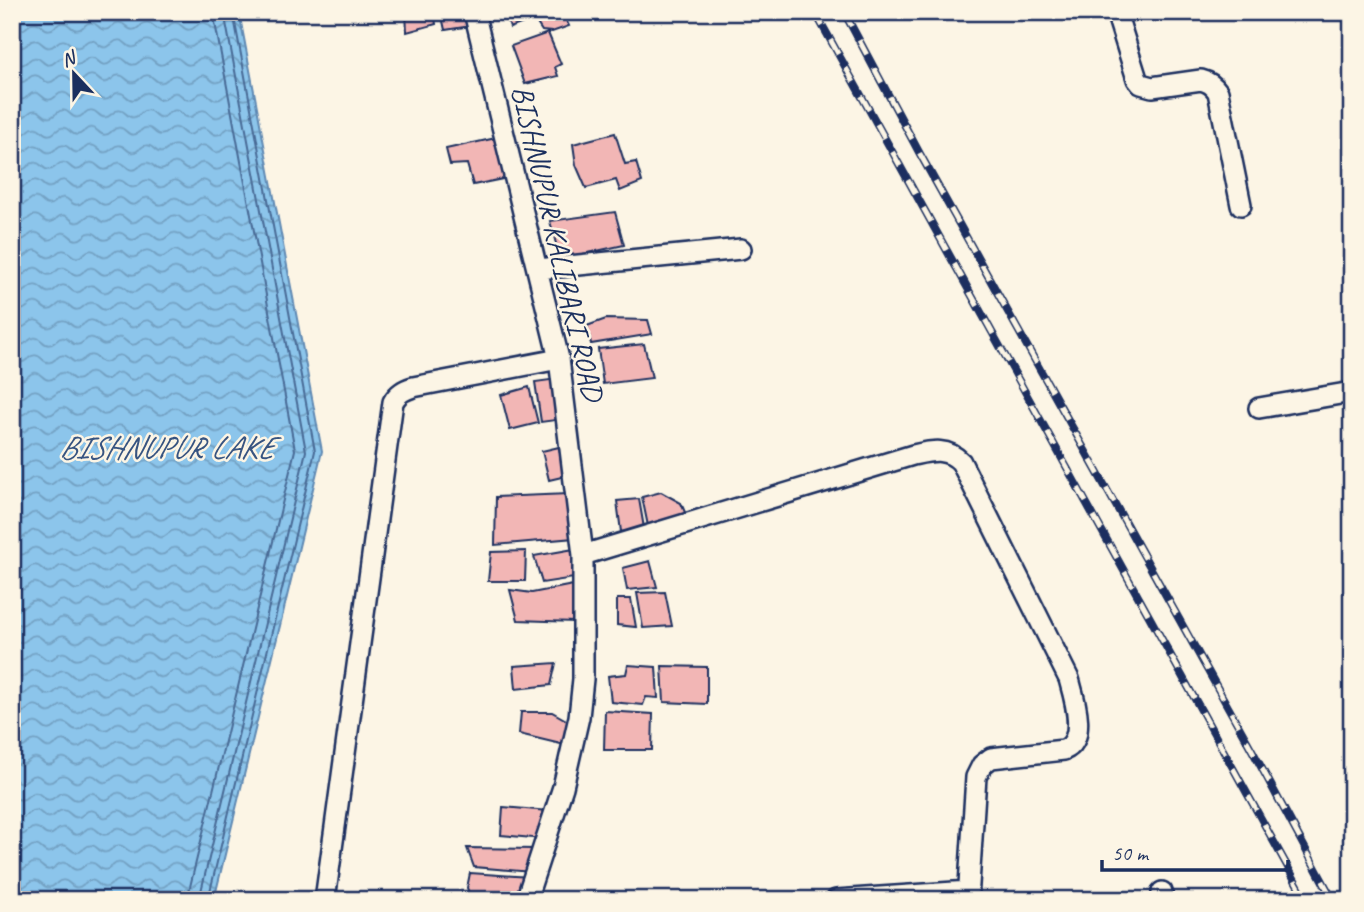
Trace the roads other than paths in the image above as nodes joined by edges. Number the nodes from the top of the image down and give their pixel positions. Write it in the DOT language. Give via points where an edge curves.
graph roads {
  1 [pos="474,12"];
  2 [pos="1116,12"];
  3 [pos="1241,205"];
  4 [pos="741,249"];
  5 [pos="538,269"];
  6 [pos="559,359"];
  7 [pos="1352,392"];
  8 [pos="1259,408"];
  9 [pos="583,555"];
  10 [pos="968,895"];
  11 [pos="325,900"];
  12 [pos="526,900"];
  13 [pos="836,900"];
  1 -- 5 [label="street, BISHNUPUR KALIBARI ROAD"];
  2 -- 3 [label="street" via="1141,84 1153,87 1201,80 1214,86"];
  4 -- 5 [label="street"];
  5 -- 6 [label="street, BISHNUPUR KALIBARI ROAD"];
  6 -- 9 [label="street, BISHNUPUR KALIBARI ROAD"];
  6 -- 11 [label="street" via="413,387 403,390 393,402"];
  7 -- 8 [label="street"];
  9 -- 10 [label="street" via="913,455 954,454 1069,679 1078,716 1070,747 991,758 982,765 976,777"];
  9 -- 12 [label="street, BISHNUPUR KALIBARI ROAD" via="579,717 564,787"];
  10 -- 13 [label="street"];
}
